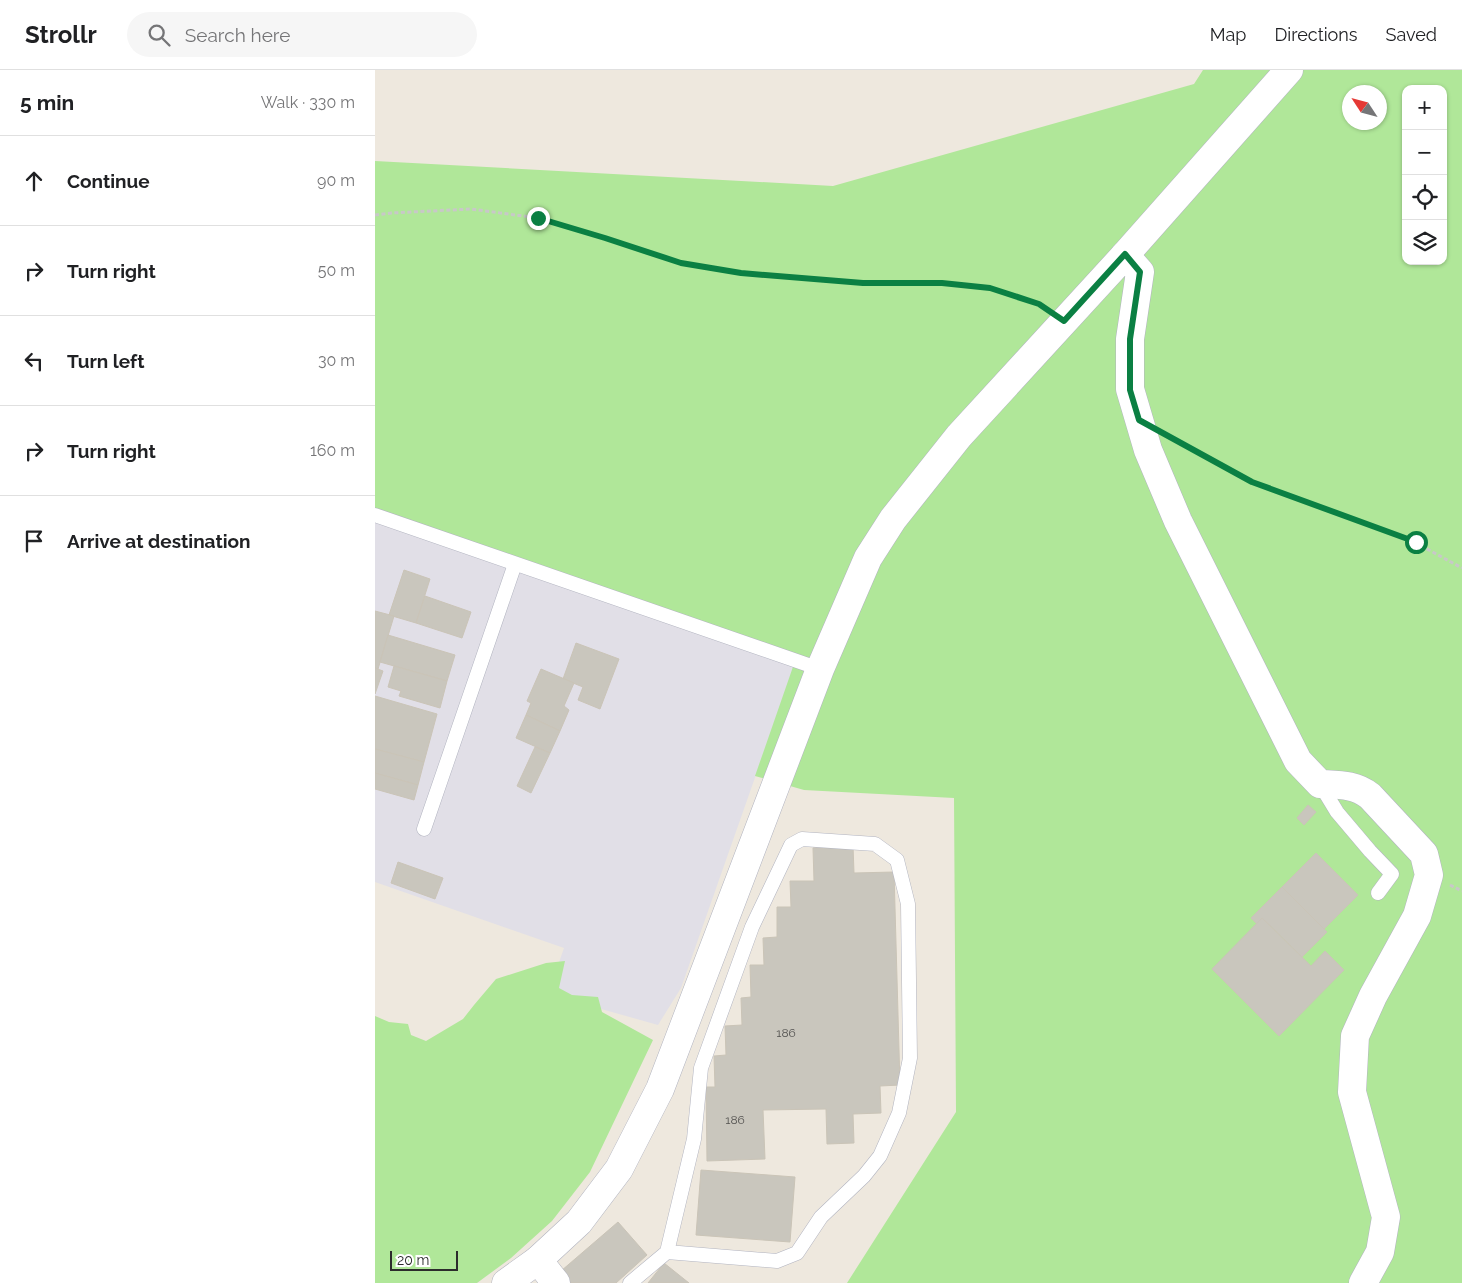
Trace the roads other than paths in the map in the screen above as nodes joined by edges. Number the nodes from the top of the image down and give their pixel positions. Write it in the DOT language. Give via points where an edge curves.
graph roads {
  1 [pos="1289,70"];
  2 [pos="1125,254"];
  3 [pos="375,515"];
  4 [pos="515,564"];
  5 [pos="820,669"];
  6 [pos="1320,784"];
  7 [pos="424,829"];
  8 [pos="1378,893"];
  9 [pos="667,1252"];
  10 [pos="538,1260"];
  11 [pos="506,1283"];
  12 [pos="556,1283"];
  13 [pos="629,1283"];
  14 [pos="1363,1283"];
  1 -- 2 [label="street"];
  2 -- 5 [label="street" via="959,436 893,519 868,558"];
  2 -- 6 [label="street" via="1140,272 1130,339 1130,390 1148,450 1178,521 1298,761"];
  3 -- 4 [label="lane"];
  4 -- 5 [label="lane"];
  4 -- 7 [label="lane"];
  5 -- 10 [label="street" via="660,1089 619,1169 579,1222"];
  6 -- 8 [label="lane" via="1337,812 1392,874"];
  6 -- 14 [label="street" via="1352,786 1370,796 1424,854 1429,875 1417,916 1355,1036 1352,1092 1386,1217 1380,1252"];
  9 -- 9 [label="lane" via="777,1261 797,1253 821,1217 880,1156 899,1113 910,1058 909,904 897,860 875,844 802,839 791,845 752,927 701,1068 694,1139"];
  9 -- 13 [label="lane"];
  10 -- 11 [label="street"];
  10 -- 12 [label="street"];
}
